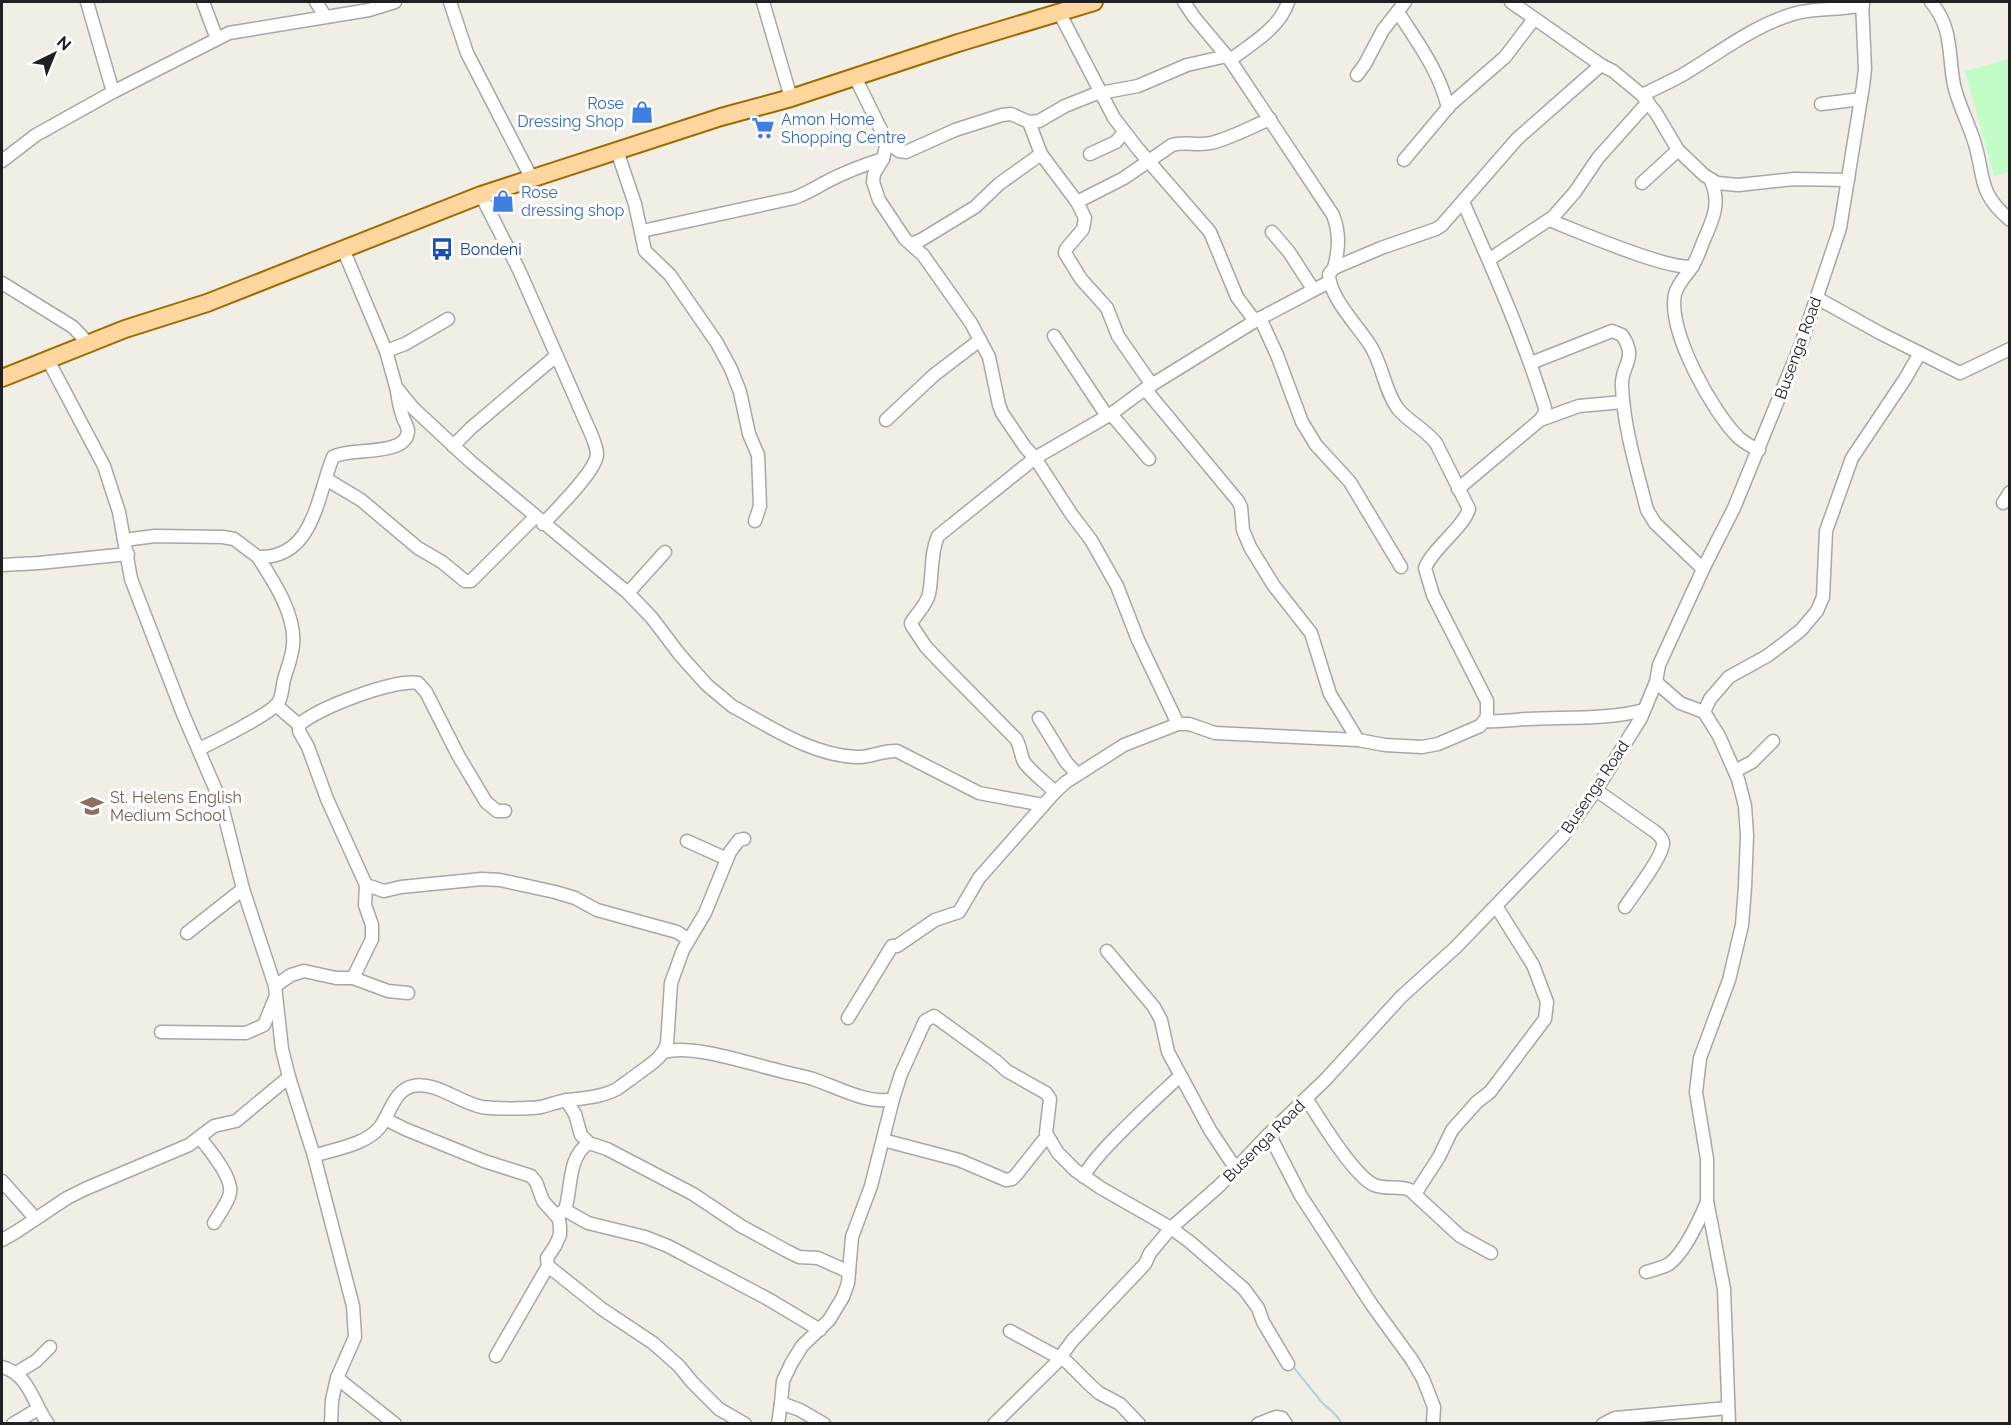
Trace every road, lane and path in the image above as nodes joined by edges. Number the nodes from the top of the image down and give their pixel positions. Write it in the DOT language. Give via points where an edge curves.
graph roads {
  1 [pos="87,2"];
  2 [pos="203,2"];
  3 [pos="316,2"];
  4 [pos="395,2"];
  5 [pos="450,2"];
  6 [pos="763,2"];
  7 [pos="1094,2"];
  8 [pos="1185,2"];
  9 [pos="1288,2"];
  10 [pos="1405,2"];
  11 [pos="1511,2"];
  12 [pos="1931,2"];
  13 [pos="1862,3"];
  14 [pos="1059,12"];
  15 [pos="1398,12"];
  16 [pos="326,16"];
  17 [pos="1534,19"];
  18 [pos="217,39"];
  19 [pos="1228,58"];
  20 [pos="1601,65"];
  21 [pos="1357,75"];
  22 [pos="855,78"];
  23 [pos="112,92"];
  24 [pos="1100,93"];
  25 [pos="791,98"];
  26 [pos="1645,99"];
  27 [pos="1861,99"];
  28 [pos="1821,104"];
  29 [pos="1448,108"];
  30 [pos="1270,119"];
  31 [pos="1029,122"];
  32 [pos="1124,132"];
  33 [pos="887,142"];
  34 [pos="1678,150"];
  35 [pos="616,151"];
  36 [pos="1041,154"];
  37 [pos="1090,154"];
  38 [pos="883,159"];
  39 [pos="1404,160"];
  40 [pos="2,161"];
  41 [pos="1149,162"];
  42 [pos="532,179"];
  43 [pos="1848,180"];
  44 [pos="1711,181"];
  45 [pos="1642,183"];
  46 [pos="481,195"];
  47 [pos="1077,202"];
  48 [pos="1463,202"];
  49 [pos="1549,220"];
  50 [pos="2010,220"];
  51 [pos="642,231"];
  52 [pos="1272,232"];
  53 [pos="911,244"];
  54 [pos="343,249"];
  55 [pos="1490,259"];
  56 [pos="1693,266"];
  57 [pos="1334,268"];
  58 [pos="1329,282"];
  59 [pos="2,284"];
  60 [pos="1313,289"];
  61 [pos="1817,297"];
  62 [pos="448,319"];
  63 [pos="1257,319"];
  64 [pos="1054,336"];
  65 [pos="980,340"];
  66 [pos="88,343"];
  67 [pos="2010,349"];
  68 [pos="386,351"];
  69 [pos="1920,353"];
  70 [pos="556,356"];
  71 [pos="48,360"];
  72 [pos="1532,363"];
  73 [pos="2,378"];
  74 [pos="396,387"];
  75 [pos="1148,387"];
  76 [pos="1623,402"];
  77 [pos="1109,415"];
  78 [pos="886,420"];
  79 [pos="1540,420"];
  80 [pos="453,446"];
  81 [pos="1759,450"];
  82 [pos="1035,458"];
  83 [pos="1149,459"];
  84 [pos="326,479"];
  85 [pos="1458,489"];
  86 [pos="2010,492"];
  87 [pos="2003,503"];
  88 [pos="539,521"];
  89 [pos="755,521"];
  90 [pos="124,540"];
  91 [pos="665,552"];
  92 [pos="128,554"];
  93 [pos="258,557"];
  94 [pos="2,565"];
  95 [pos="1401,567"];
  96 [pos="1703,569"];
  97 [pos="628,593"];
  98 [pos="1656,682"];
  99 [pos="276,705"];
  100 [pos="1644,710"];
  101 [pos="1704,712"];
  102 [pos="1039,718"];
  103 [pos="1485,721"];
  104 [pos="1178,723"];
  105 [pos="299,725"];
  106 [pos="1358,740"];
  107 [pos="1773,741"];
  108 [pos="199,748"];
  109 [pos="1735,771"];
  110 [pos="1077,774"];
  111 [pos="1596,790"];
  112 [pos="1055,792"];
  113 [pos="1043,805"];
  114 [pos="505,811"];
  115 [pos="744,838"];
  116 [pos="687,841"];
  117 [pos="727,859"];
  118 [pos="366,885"];
  119 [pos="243,889"];
  120 [pos="1496,906"];
  121 [pos="1625,908"];
  122 [pos="187,933"];
  123 [pos="688,939"];
  124 [pos="1107,951"];
  125 [pos="353,978"];
  126 [pos="275,991"];
  127 [pos="408,993"];
  128 [pos="848,1018"];
  129 [pos="161,1032"];
  130 [pos="664,1052"];
  131 [pos="1180,1076"];
  132 [pos="289,1077"];
  133 [pos="1306,1098"];
  134 [pos="893,1099"];
  135 [pos="566,1100"];
  136 [pos="385,1119"];
  137 [pos="1269,1134"];
  138 [pos="200,1138"];
  139 [pos="1048,1138"];
  140 [pos="883,1140"];
  141 [pos="589,1143"];
  142 [pos="314,1156"];
  143 [pos="1236,1169"];
  144 [pos="1084,1177"];
  145 [pos="2,1181"];
  146 [pos="1415,1194"];
  147 [pos="1707,1201"];
  148 [pos="560,1211"];
  149 [pos="35,1218"];
  150 [pos="214,1223"];
  151 [pos="1171,1228"];
  152 [pos="2,1239"];
  153 [pos="1491,1253"];
  154 [pos="548,1266"];
  155 [pos="849,1272"];
  156 [pos="1646,1272"];
  157 [pos="820,1330"];
  158 [pos="1010,1331"];
  159 [pos="50,1347"];
  160 [pos="496,1356"];
  161 [pos="1059,1358"];
  162 [pos="1288,1364"];
  163 [pos="2,1367"];
  164 [pos="16,1373"];
  165 [pos="337,1378"];
  166 [pos="781,1403"];
  167 [pos="1728,1408"];
  168 [pos="38,1409"];
  169 [pos="1617,1421"];
  170 [pos="13,1424"];
  171 [pos="48,1424"];
  172 [pos="331,1424"];
  173 [pos="395,1424"];
  174 [pos="745,1424"];
  175 [pos="778,1424"];
  176 [pos="824,1424"];
  177 [pos="994,1424"];
  178 [pos="1139,1424"];
  179 [pos="1258,1424"];
  180 [pos="1286,1424"];
  181 [pos="1433,1424"];
  182 [pos="1603,1424"];
  183 [pos="1729,1424"];
  1 -- 23 [label="street"];
  2 -- 18 [label="street"];
  3 -- 16 [label="street"];
  4 -- 16 [label="street"];
  5 -- 42 [label="street" via="467,54"];
  6 -- 25 [label="street"];
  7 -- 14 [label="main road"];
  8 -- 19 [label="street"];
  9 -- 19 [label="street" via="1275,24"];
  10 -- 15 [label="street"];
  11 -- 17 [label="street"];
  12 -- 50 [label="street" via="1945,24 1954,82 1974,141 1984,190"];
  13 -- 26 [label="street" via="1846,9 1796,12 1775,20 1713,54"];
  13 -- 27 [label="street, Busenga Road" via="1865,69"];
  14 -- 22 [label="main road"];
  14 -- 24 [label="street"];
  15 -- 21 [label="street"];
  15 -- 29 [label="street" via="1426,55"];
  16 -- 18 [label="street" via="228,33"];
  17 -- 20 [label="street"];
  17 -- 29 [label="street" via="1497,66"];
  18 -- 23 [label="street"];
  19 -- 24 [label="street" via="1188,65 1138,86"];
  19 -- 30 [label="street"];
  20 -- 26 [label="street"];
  20 -- 48 [label="street" via="1517,139"];
  22 -- 25 [label="main road"];
  22 -- 33 [label="street"];
  23 -- 40 [label="street" via="36,135"];
  24 -- 31 [label="street"];
  24 -- 32 [label="street"];
  25 -- 35 [label="main road"];
  26 -- 34 [label="street"];
  26 -- 49 [label="street"];
  27 -- 28 [label="street"];
  27 -- 43 [label="street, Busenga Road"];
  29 -- 39 [label="street"];
  30 -- 41 [label="street" via="1211,143 1175,143"];
  30 -- 57 [label="street" via="1333,215 1339,240"];
  31 -- 33 [label="street" via="1011,114 1002,115 906,152"];
  31 -- 36 [label="street"];
  32 -- 37 [label="street" via="1116,142"];
  32 -- 41 [label="street"];
  33 -- 38 [label="street"];
  34 -- 44 [label="street"];
  34 -- 45 [label="street"];
  35 -- 42 [label="main road"];
  35 -- 51 [label="street"];
  36 -- 47 [label="street"];
  36 -- 53 [label="street" via="975,207"];
  38 -- 51 [label="street" via="859,166 794,198"];
  38 -- 53 [label="street" via="873,182 888,215"];
  41 -- 47 [label="street"];
  41 -- 63 [label="street" via="1210,232 1237,297"];
  42 -- 46 [label="main road"];
  43 -- 44 [label="street" via="1794,179 1738,185"];
  43 -- 61 [label="street, Busenga Road" via="1840,228"];
  44 -- 56 [label="street" via="1716,191 1716,207"];
  46 -- 54 [label="main road"];
  46 -- 70 [label="street"];
  47 -- 75 [label="street" via="1086,224 1065,253 1081,279 1107,308 1118,336"];
  48 -- 55 [label="street"];
  48 -- 57 [label="street" via="1436,229"];
  49 -- 55 [label="street"];
  49 -- 56 [label="street" via="1659,262"];
  51 -- 89 [label="street" via="645,251 670,275 712,334 740,392 758,455 760,506"];
  52 -- 60 [label="street"];
  53 -- 65 [label="street"];
  54 -- 66 [label="main road" via="207,303"];
  54 -- 68 [label="street"];
  55 -- 72 [label="street"];
  56 -- 81 [label="street" via="1675,297 1681,335 1696,375 1716,409 1737,436"];
  57 -- 58 [label="street"];
  58 -- 60 [label="street"];
  58 -- 85 [label="street" via="1371,346 1393,399 1436,443"];
  59 -- 66 [label="street" via="73,327"];
  60 -- 63 [label="street"];
  61 -- 69 [label="street"];
  61 -- 81 [label="street, Busenga Road"];
  62 -- 68 [label="street"];
  63 -- 75 [label="street"];
  63 -- 95 [label="street" via="1277,356 1302,423 1316,445 1350,482"];
  64 -- 77 [label="street"];
  65 -- 78 [label="street" via="934,375"];
  65 -- 82 [label="street" via="989,357 999,405"];
  66 -- 71 [label="main road"];
  67 -- 69 [label="street" via="1960,373"];
  68 -- 74 [label="street"];
  69 -- 101 [label="street" via="1852,458 1827,531 1823,597 1817,611 1801,630 1730,678 1710,699"];
  70 -- 80 [label="street"];
  70 -- 88 [label="street" via="597,454 580,483"];
  71 -- 73 [label="main road"];
  71 -- 90 [label="street" via="104,466"];
  72 -- 76 [label="street" via="1612,331 1619,333 1630,359 1622,376"];
  72 -- 79 [label="street" via="1545,408"];
  74 -- 80 [label="street" via="412,408"];
  74 -- 84 [label="street" via="408,430 406,438 392,448 333,457"];
  75 -- 77 [label="street"];
  75 -- 106 [label="street" via="1238,501 1250,547 1314,639 1330,694"];
  76 -- 79 [label="street" via="1580,406"];
  76 -- 96 [label="street" via="1647,510 1655,523"];
  77 -- 82 [label="street"];
  77 -- 83 [label="street"];
  79 -- 85 [label="street"];
  80 -- 88 [label="street"];
  81 -- 96 [label="street, Busenga Road"];
  82 -- 104 [label="street" via="1117,586"];
  82 -- 112 [label="street" via="938,536 929,593 911,623 926,647 1016,740 1028,767"];
  84 -- 88 [label="street" via="361,500 465,580 471,581"];
  84 -- 93 [label="street" via="314,515 294,548"];
  85 -- 103 [label="street" via="1469,509 1467,515 1425,568 1433,595 1486,701"];
  86 -- 87 [label="street"];
  88 -- 97 [label="street"];
  90 -- 92 [label="street"];
  90 -- 93 [label="street" via="155,536 224,537 234,539"];
  91 -- 97 [label="street"];
  92 -- 94 [label="street"];
  92 -- 108 [label="street" via="131,579 150,631"];
  93 -- 99 [label="street" via="284,603 293,633 291,660"];
  96 -- 98 [label="street, Busenga Road" via="1659,665"];
  97 -- 113 [label="street" via="720,698 800,742 855,757 897,751 978,793"];
  98 -- 100 [label="street, Busenga Road"];
  98 -- 101 [label="street" via="1680,703"];
  99 -- 105 [label="street"];
  99 -- 108 [label="street" via="220,740"];
  100 -- 103 [label="street" via="1504,723"];
  100 -- 111 [label="street, Busenga Road"];
  101 -- 109 [label="street"];
  102 -- 110 [label="street"];
  103 -- 106 [label="street" via="1468,733 1422,747"];
  104 -- 106 [label="street" via="1215,733"];
  104 -- 110 [label="street" via="1124,745"];
  105 -- 114 [label="street" via="338,702 405,682 418,683 486,802 497,811"];
  105 -- 118 [label="street"];
  107 -- 109 [label="street" via="1752,762"];
  108 -- 119 [label="street" via="221,802"];
  109 -- 147 [label="street" via="1746,825 1744,909 1729,980 1700,1058 1696,1092 1707,1159"];
  110 -- 112 [label="street"];
  111 -- 120 [label="street, Busenga Road" via="1563,836"];
  111 -- 121 [label="street" via="1654,831 1663,842 1660,855"];
  112 -- 113 [label="street"];
  113 -- 128 [label="street" via="979,878 959,912 935,920 892,946"];
  115 -- 117 [label="street" via="735,844"];
  116 -- 117 [label="street"];
  117 -- 123 [label="street" via="705,913"];
  118 -- 123 [label="street" via="384,891 500,880 575,898 597,910 677,932"];
  118 -- 125 [label="street" via="365,905 372,939"];
  119 -- 122 [label="street"];
  119 -- 126 [label="street"];
  120 -- 133 [label="street, Busenga Road" via="1401,997"];
  120 -- 146 [label="street" via="1533,965 1547,1002 1545,1019 1490,1092 1452,1130"];
  123 -- 130 [label="street" via="671,983"];
  124 -- 131 [label="street" via="1154,1007"];
  125 -- 126 [label="street" via="304,971 291,975"];
  125 -- 127 [label="street" via="388,991"];
  126 -- 129 [label="street" via="264,1025 246,1033"];
  126 -- 132 [label="street"];
  130 -- 134 [label="street" via="673,1049 712,1055 809,1078 875,1100"];
  130 -- 135 [label="street" via="616,1089"];
  131 -- 143 [label="street"];
  131 -- 144 [label="street" via="1087,1169"];
  132 -- 138 [label="street" via="236,1121 214,1126"];
  132 -- 142 [label="street"];
  133 -- 137 [label="street, Busenga Road"];
  133 -- 146 [label="street" via="1332,1139 1371,1184 1405,1188"];
  134 -- 139 [label="street" via="925,1021 934,1016 1007,1071 1046,1093 1050,1099"];
  134 -- 140 [label="street"];
  135 -- 136 [label="street" via="539,1107 483,1107 416,1085 399,1095"];
  135 -- 141 [label="street" via="581,1135"];
  136 -- 142 [label="street" via="364,1139"];
  136 -- 148 [label="street" via="484,1161 531,1176 543,1202"];
  137 -- 143 [label="street, Busenga Road"];
  137 -- 181 [label="street" via="1301,1196 1424,1379 1434,1407"];
  138 -- 149 [label="street" via="85,1189"];
  138 -- 150 [label="street" via="231,1190"];
  139 -- 140 [label="street" via="1012,1179 1006,1180 959,1160"];
  139 -- 144 [label="street"];
  140 -- 155 [label="street" via="871,1186 854,1227"];
  141 -- 148 [label="street" via="571,1174"];
  141 -- 155 [label="street" via="693,1194 799,1257 818,1258"];
  142 -- 165 [label="street" via="348,1280 355,1323 355,1337"];
  143 -- 151 [label="street, Busenga Road"];
  144 -- 151 [label="street"];
  145 -- 149 [label="street"];
  146 -- 153 [label="street" via="1460,1236"];
  147 -- 156 [label="street" via="1676,1257 1667,1266"];
  147 -- 167 [label="street" via="1724,1289"];
  148 -- 154 [label="street" via="560,1235"];
  148 -- 157 [label="street" via="668,1246"];
  149 -- 152 [label="street"];
  151 -- 161 [label="street, Busenga Road" via="1145,1264"];
  151 -- 162 [label="street" via="1251,1297"];
  154 -- 160 [label="street"];
  154 -- 174 [label="street" via="653,1343 680,1366 718,1409"];
  155 -- 157 [label="street" via="840,1302"];
  157 -- 166 [label="street" via="802,1346 791,1364 783,1381"];
  158 -- 161 [label="street"];
  159 -- 164 [label="street"];
  161 -- 177 [label="street, Busenga Road"];
  161 -- 178 [label="street"];
  163 -- 164 [label="street"];
  164 -- 168 [label="street" via="28,1386"];
  165 -- 172 [label="street"];
  165 -- 173 [label="street"];
  166 -- 175 [label="street"];
  166 -- 176 [label="street"];
  167 -- 169 [label="street"];
  167 -- 183 [label="street"];
  168 -- 170 [label="street"];
  168 -- 171 [label="street"];
  169 -- 182 [label="street"];
  179 -- 180 [label="street" via="1276,1417"];
}
